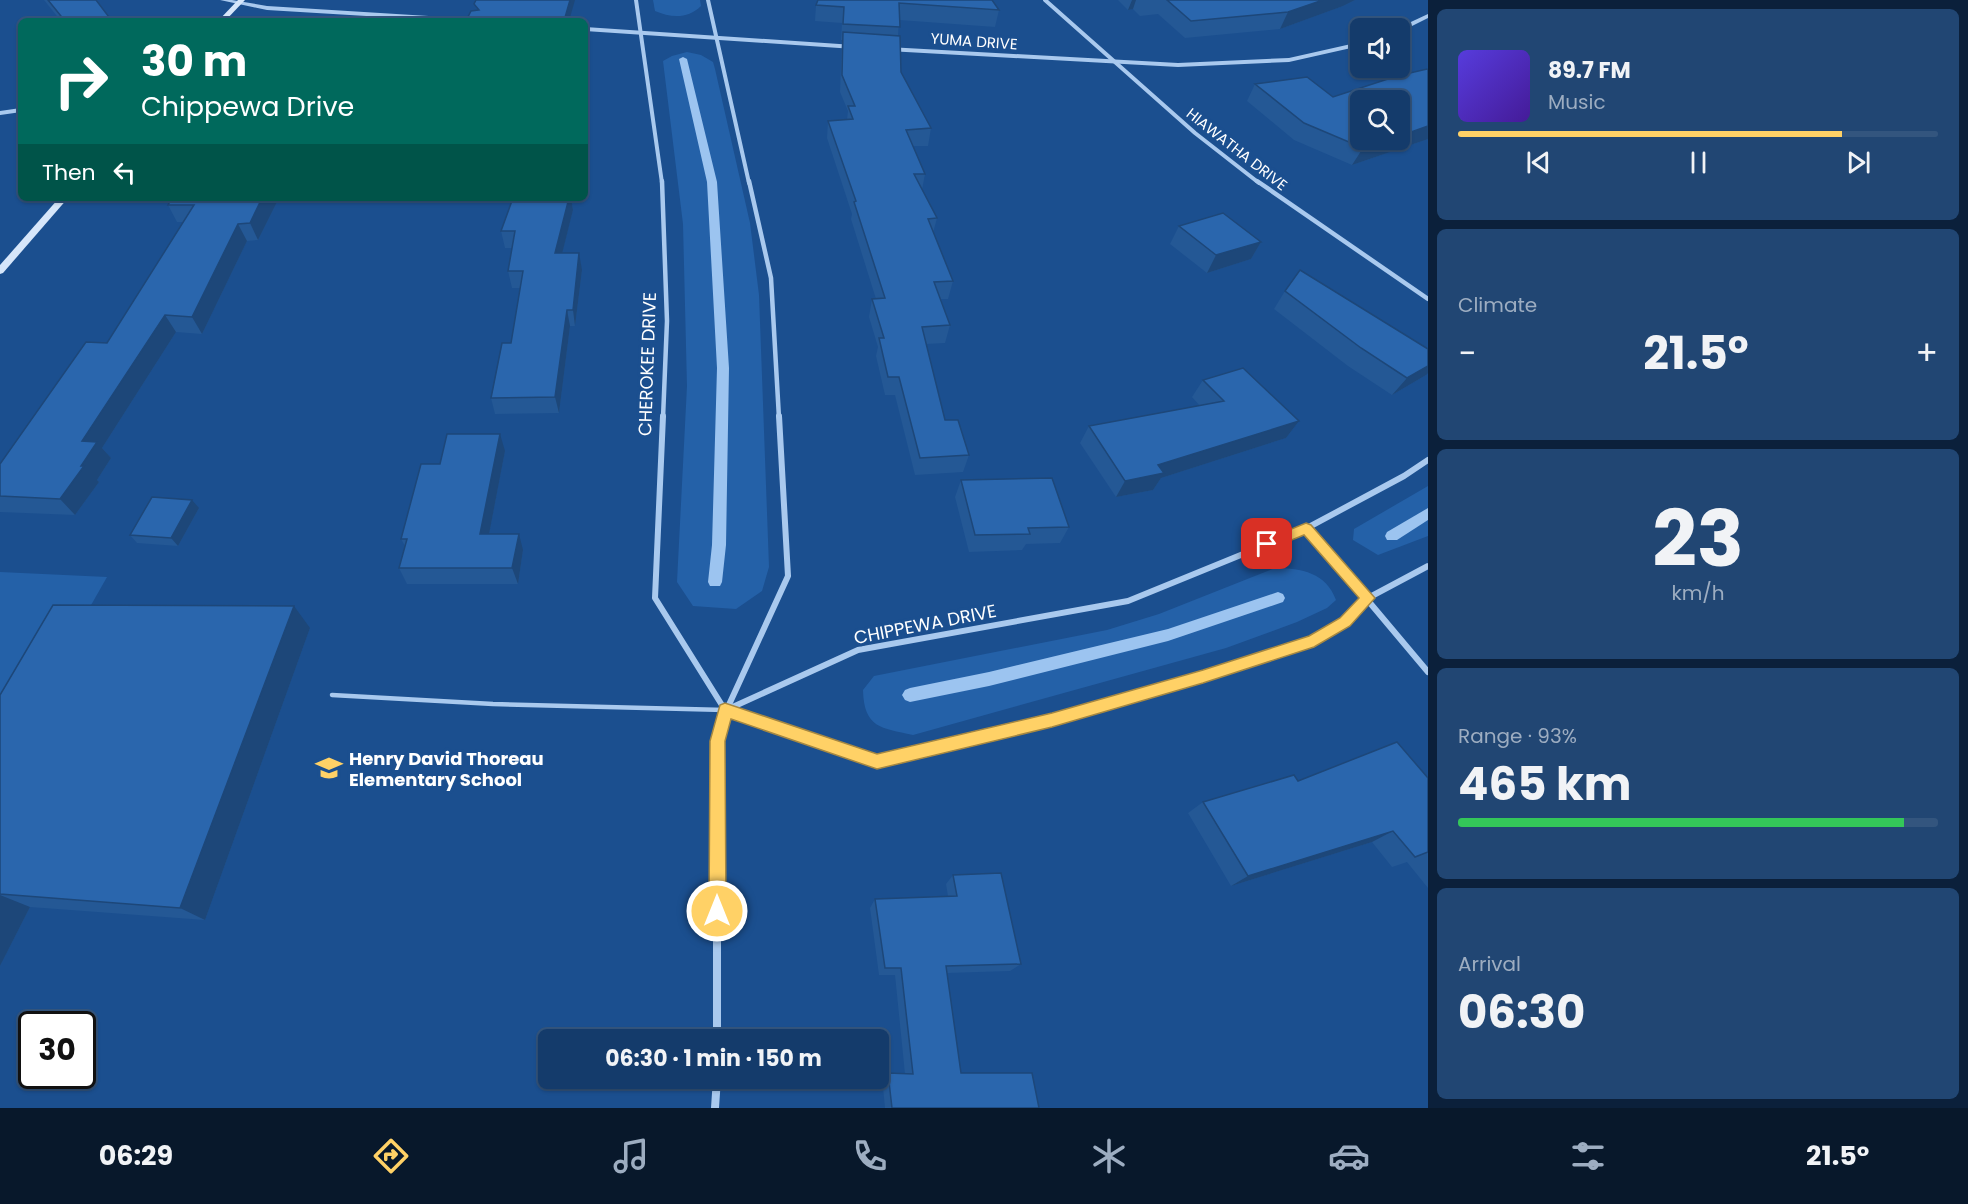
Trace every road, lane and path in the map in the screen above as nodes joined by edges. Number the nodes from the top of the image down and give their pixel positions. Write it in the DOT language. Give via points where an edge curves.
graph roads {
  1 [pos="223,0"];
  2 [pos="636,0"];
  3 [pos="708,0"];
  4 [pos="1045,0"];
  5 [pos="240,2"];
  6 [pos="1428,16"];
  7 [pos="224,18"];
  8 [pos="440,18"];
  9 [pos="1410,25"];
  10 [pos="588,28"];
  11 [pos="642,33"];
  12 [pos="719,38"];
  13 [pos="1350,46"];
  14 [pos="863,47"];
  15 [pos="875,48"];
  16 [pos="1118,63"];
  17 [pos="18,110"];
  18 [pos="0,113"];
  19 [pos="61,201"];
  20 [pos="0,271"];
  21 [pos="1428,299"];
  22 [pos="1428,460"];
  23 [pos="1306,528"];
  24 [pos="1428,566"];
  25 [pos="1368,598"];
  26 [pos="1428,672"];
  27 [pos="332,695"];
  28 [pos="725,710"];
  29 [pos="717,1029"];
  30 [pos="716,1089"];
  31 [pos="715,1108"];
  1 -- 5 [label="street"];
  2 -- 11 [label="street, CHEROKEE DRIVE"];
  3 -- 12 [label="street"];
  4 -- 16 [label="street, HIAWATHA DRIVE"];
  5 -- 7 [label="main road"];
  5 -- 8 [label="street"];
  6 -- 9 [label="street"];
  10 -- 11 [label="street"];
  11 -- 12 [label="street"];
  11 -- 28 [label="street, CHEROKEE DRIVE" via="662,184 667,321 655,598"];
  12 -- 14 [label="street"];
  12 -- 28 [label="street" via="771,278 788,576"];
  13 -- 16 [label="street, YUMA DRIVE" via="1279,61"];
  15 -- 16 [label="street, YUMA DRIVE"];
  16 -- 21 [label="street, HIAWATHA DRIVE" via="1195,133 1269,191"];
  17 -- 18 [label="street"];
  19 -- 20 [label="main road"];
  22 -- 23 [label="street, CHIPPEWA DRIVE"];
  23 -- 25 [label="street"];
  23 -- 28 [label="street, CHIPPEWA DRIVE" via="1128,601 858,650"];
  24 -- 25 [label="street"];
  25 -- 26 [label="street"];
  25 -- 28 [label="street" via="1345,622 1314,641 1052,720 877,762"];
  27 -- 28 [label="lane"];
  28 -- 29 [label="street" via="717,741"];
  30 -- 31 [label="street"];
}
